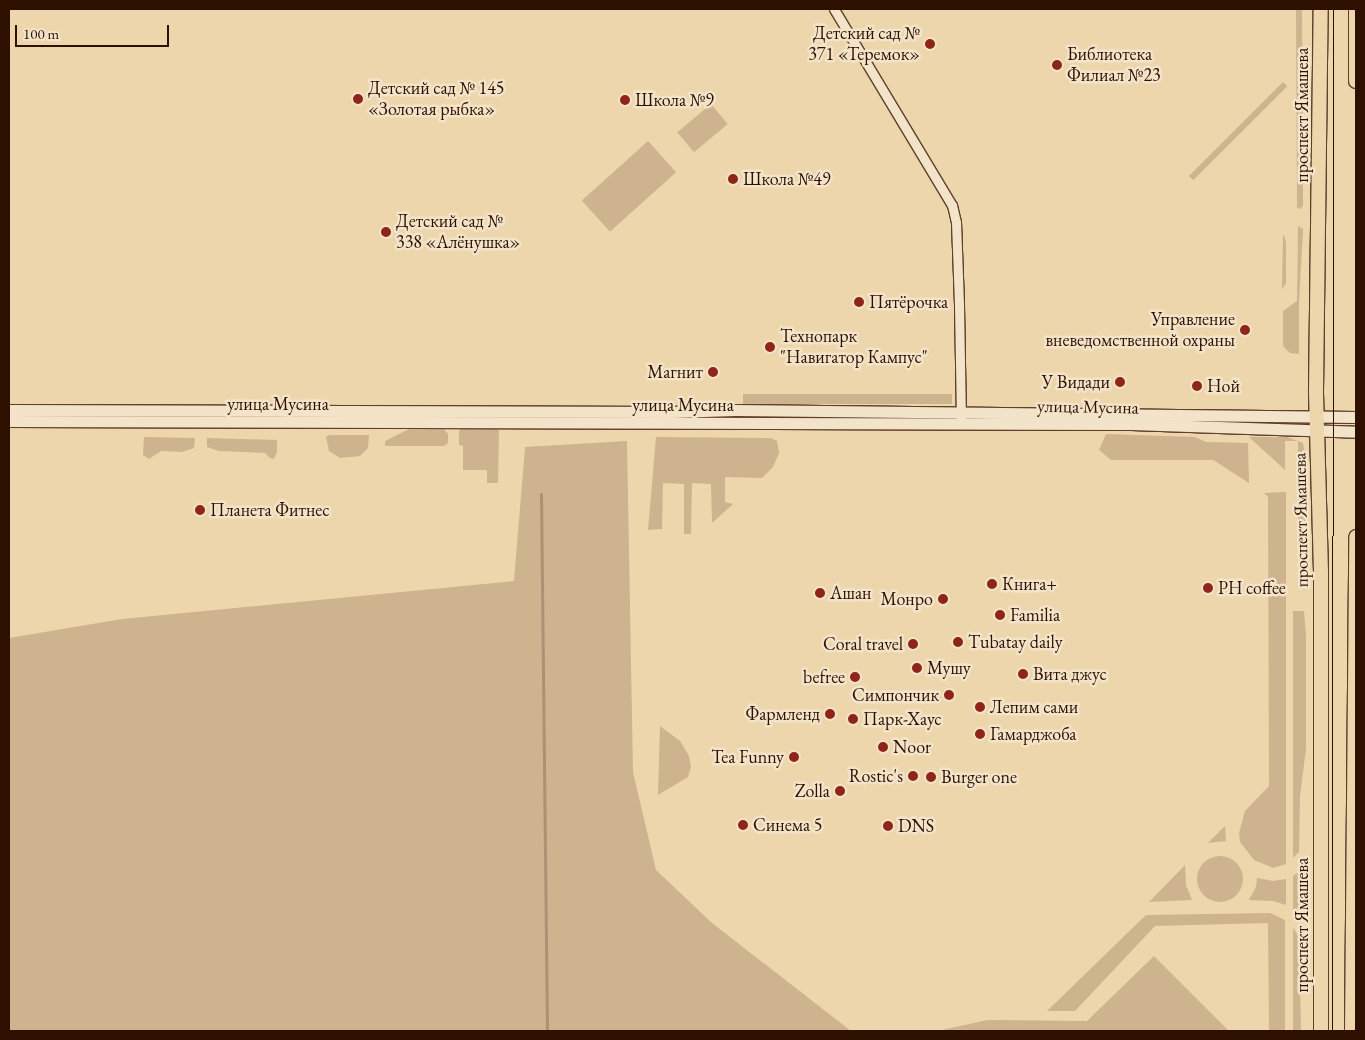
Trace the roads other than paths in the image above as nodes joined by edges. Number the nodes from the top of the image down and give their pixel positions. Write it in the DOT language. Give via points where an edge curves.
graph roads {
  1 [pos="834,9"];
  2 [pos="1321,9"];
  3 [pos="1356,9"];
  4 [pos="1356,81"];
  5 [pos="9,410"];
  6 [pos="1318,416"];
  7 [pos="1356,417"];
  8 [pos="961,418"];
  9 [pos="9,421"];
  10 [pos="1318,431"];
  11 [pos="1356,432"];
  12 [pos="1356,537"];
  13 [pos="1355,928"];
  14 [pos="1321,1031"];
  15 [pos="1352,1031"];
  1 -- 8 [label="street" via="952,205 956,222"];
  2 -- 6 [label="main road, проспект Ямашева" via="1316,290"];
  3 -- 4 [label="main road"];
  5 -- 8 [label="street, улица Мусина" via="735,410"];
  6 -- 7 [label="street, улица Мусина"];
  6 -- 8 [label="street, улица Мусина"];
  6 -- 10 [label="main road, проспект Ямашева"];
  8 -- 9 [label="street, улица Мусина"];
  8 -- 10 [label="street, улица Мусина"];
  10 -- 11 [label="street, улица Мусина"];
  10 -- 14 [label="main road, проспект Ямашева"];
  12 -- 13 [label="main road"];
  13 -- 15 [label="main road"];
}
